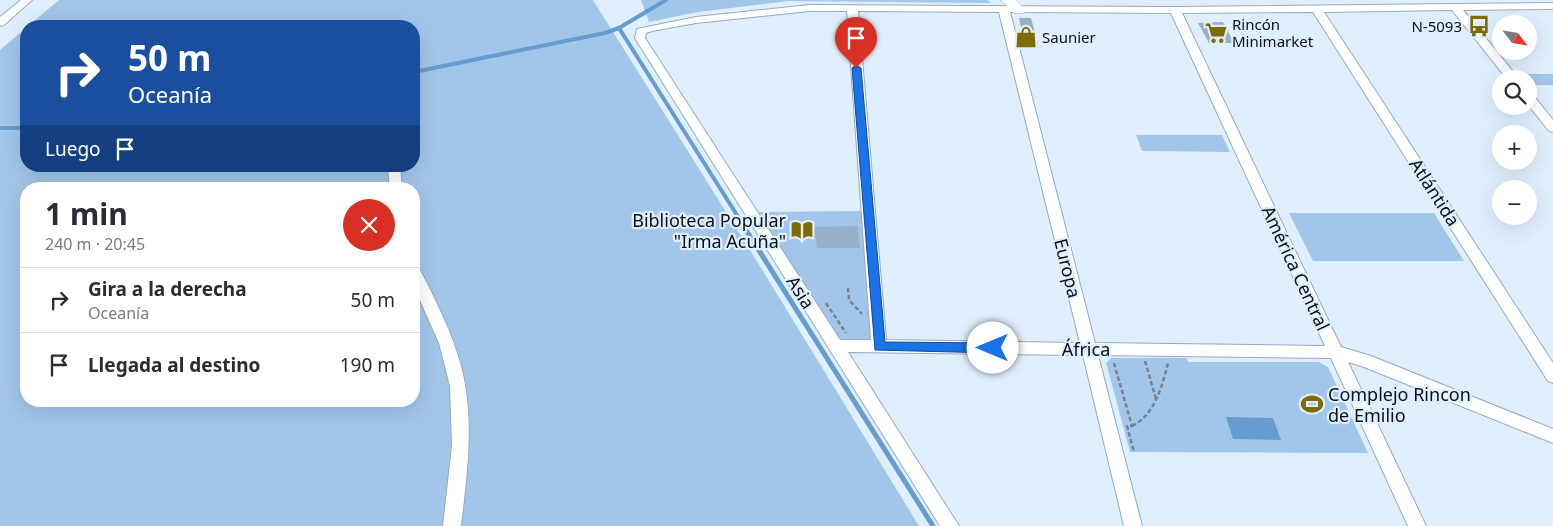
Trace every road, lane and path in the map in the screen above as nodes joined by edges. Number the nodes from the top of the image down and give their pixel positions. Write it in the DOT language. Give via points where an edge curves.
graph roads {
  1 [pos="27,0"];
  2 [pos="1006,5"];
  3 [pos="1553,6"];
  4 [pos="1455,7"];
  5 [pos="852,8"];
  6 [pos="1316,8"];
  7 [pos="1019,10"];
  8 [pos="1175,10"];
  9 [pos="0,23"];
  10 [pos="1506,70"];
  11 [pos="1537,107"];
  12 [pos="1552,125"];
  13 [pos="420,285"];
  14 [pos="848,288"];
  15 [pos="826,302"];
  16 [pos="867,320"];
  17 [pos="848,336"];
  18 [pos="836,346"];
  19 [pos="879,347"];
  20 [pos="1088,349"];
  21 [pos="1335,352"];
  22 [pos="1116,361"];
  23 [pos="1153,361"];
  24 [pos="1161,361"];
  25 [pos="1553,376"];
  26 [pos="1156,400"];
  27 [pos="1132,426"];
  28 [pos="1553,436"];
  29 [pos="1134,452"];
  30 [pos="452,526"];
  31 [pos="950,526"];
  32 [pos="1133,526"];
  33 [pos="1417,526"];
  1 -- 9 [label="street"];
  2 -- 5 [label="street"];
  2 -- 7 [label="main road"];
  2 -- 20 [label="street, Europa"];
  3 -- 4 [label="street"];
  4 -- 6 [label="street"];
  4 -- 10 [label="street"];
  5 -- 18 [label="street, Asia" via="788,9 675,24 641,31 640,38"];
  5 -- 19 [label="street"];
  6 -- 8 [label="street"];
  6 -- 25 [label="street, Atlántida"];
  7 -- 8 [label="street"];
  8 -- 21 [label="street, América Central"];
  11 -- 12 [label="street"];
  13 -- 30 [label="street" via="450,352 458,387 459,468"];
  14 -- 16 [label="path" via="849,300"];
  15 -- 17 [label="path"];
  18 -- 19 [label="street, África"];
  18 -- 31 [label="street, Asia"];
  19 -- 20 [label="street, África"];
  20 -- 21 [label="street, África"];
  20 -- 32 [label="street, Europa"];
  21 -- 28 [label="street, África" via="1366,361"];
  21 -- 33 [label="street, América Central"];
  22 -- 27 [label="path" via="1113,364"];
  23 -- 26 [label="path" via="1144,361"];
  24 -- 26 [label="path" via="1169,361"];
  26 -- 27 [label="path" via="1140,422"];
  27 -- 29 [label="path" via="1127,426"];
}
